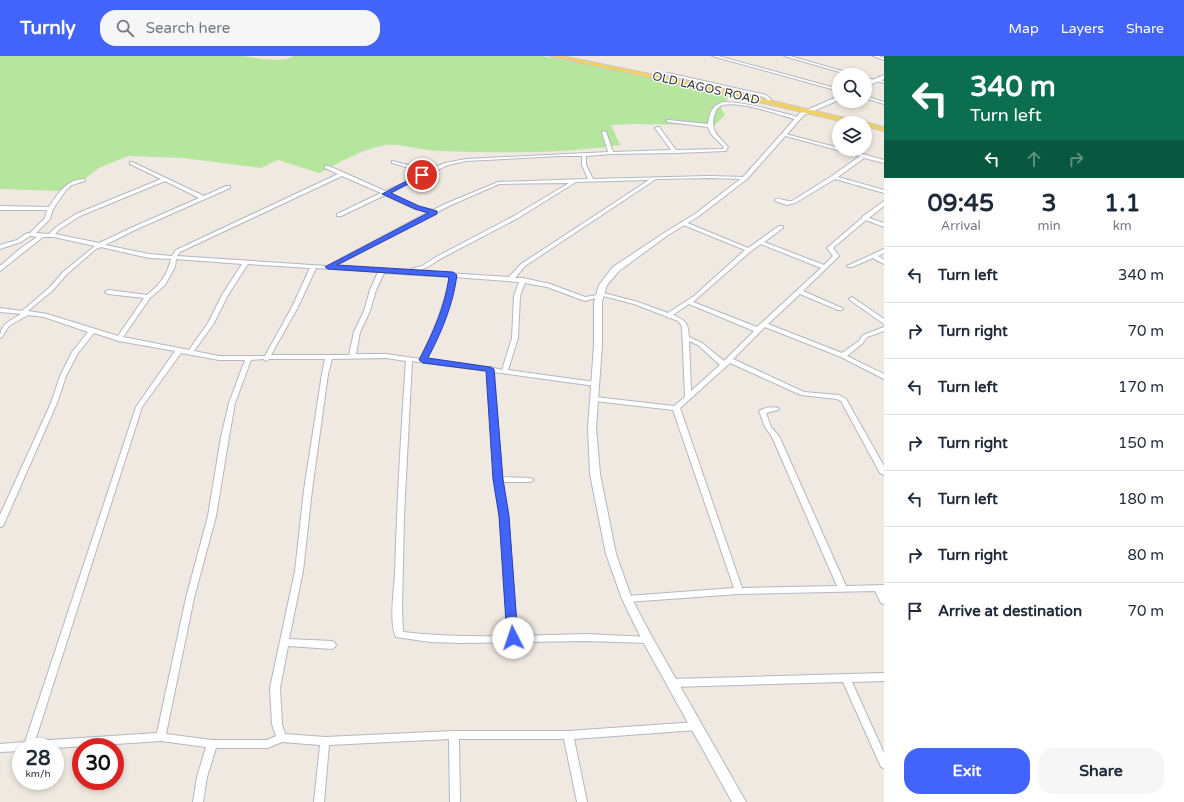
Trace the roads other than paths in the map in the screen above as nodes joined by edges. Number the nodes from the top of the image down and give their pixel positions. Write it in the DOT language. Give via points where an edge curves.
graph roads {
  1 [pos="553,56"];
  2 [pos="714,56"];
  3 [pos="786,56"];
  4 [pos="875,56"];
  5 [pos="884,59"];
  6 [pos="832,69"];
  7 [pos="668,74"];
  8 [pos="884,77"];
  9 [pos="872,79"];
  10 [pos="875,80"];
  11 [pos="872,82"];
  12 [pos="884,82"];
  13 [pos="832,88"];
  14 [pos="872,99"];
  15 [pos="832,101"];
  16 [pos="767,102"];
  17 [pos="884,103"];
  18 [pos="808,111"];
  19 [pos="832,117"];
  20 [pos="798,119"];
  21 [pos="668,121"];
  22 [pos="710,126"];
  23 [pos="872,126"];
  24 [pos="657,128"];
  25 [pos="884,129"];
  26 [pos="604,132"];
  27 [pos="784,134"];
  28 [pos="832,147"];
  29 [pos="675,152"];
  30 [pos="611,153"];
  31 [pos="584,155"];
  32 [pos="862,156"];
  33 [pos="394,162"];
  34 [pos="884,162"];
  35 [pos="132,163"];
  36 [pos="327,167"];
  37 [pos="428,172"];
  38 [pos="341,174"];
  39 [pos="834,177"];
  40 [pos="656,178"];
  41 [pos="745,178"];
  42 [pos="83,180"];
  43 [pos="166,180"];
  44 [pos="591,180"];
  45 [pos="565,184"];
  46 [pos="228,187"];
  47 [pos="884,192"];
  48 [pos="386,194"];
  49 [pos="204,198"];
  50 [pos="777,200"];
  51 [pos="884,203"];
  52 [pos="0,208"];
  53 [pos="50,209"];
  54 [pos="434,212"];
  55 [pos="339,215"];
  56 [pos="864,218"];
  57 [pos="683,223"];
  58 [pos="884,224"];
  59 [pos="781,227"];
  60 [pos="32,234"];
  61 [pos="51,235"];
  62 [pos="40,236"];
  63 [pos="760,242"];
  64 [pos="100,245"];
  65 [pos="0,247"];
  66 [pos="749,250"];
  67 [pos="884,251"];
  68 [pos="874,256"];
  69 [pos="174,257"];
  70 [pos="246,262"];
  71 [pos="884,262"];
  72 [pos="314,266"];
  73 [pos="850,266"];
  74 [pos="328,267"];
  75 [pos="825,267"];
  76 [pos="0,269"];
  77 [pos="424,269"];
  78 [pos="382,270"];
  79 [pos="453,275"];
  80 [pos="511,279"];
  81 [pos="523,280"];
  82 [pos="108,292"];
  83 [pos="800,292"];
  84 [pos="600,295"];
  85 [pos="148,297"];
  86 [pos="852,299"];
  87 [pos="688,302"];
  88 [pos="840,309"];
  89 [pos="0,310"];
  90 [pos="25,313"];
  91 [pos="669,315"];
  92 [pos="884,322"];
  93 [pos="764,324"];
  94 [pos="884,328"];
  95 [pos="93,330"];
  96 [pos="758,330"];
  97 [pos="0,336"];
  98 [pos="686,338"];
  99 [pos="119,339"];
  100 [pos="179,351"];
  101 [pos="190,353"];
  102 [pos="352,356"];
  103 [pos="843,356"];
  104 [pos="329,357"];
  105 [pos="248,359"];
  106 [pos="266,359"];
  107 [pos="409,359"];
  108 [pos="423,360"];
  109 [pos="727,363"];
  110 [pos="490,369"];
  111 [pos="505,372"];
  112 [pos="884,377"];
  113 [pos="595,384"];
  114 [pos="688,397"];
  115 [pos="595,398"];
  116 [pos="676,408"];
  117 [pos="776,409"];
  118 [pos="884,473"];
  119 [pos="498,479"];
  120 [pos="530,480"];
  121 [pos="0,524"];
  122 [pos="881,588"];
  123 [pos="843,589"];
  124 [pos="738,591"];
  125 [pos="627,599"];
  126 [pos="884,601"];
  127 [pos="513,638"];
  128 [pos="648,640"];
  129 [pos="285,642"];
  130 [pos="332,645"];
  131 [pos="884,677"];
  132 [pos="846,678"];
  133 [pos="672,683"];
  134 [pos="697,726"];
  135 [pos="454,735"];
  136 [pos="568,735"];
  137 [pos="161,737"];
  138 [pos="32,738"];
  139 [pos="281,738"];
  140 [pos="325,741"];
  141 [pos="64,744"];
  142 [pos="212,744"];
  143 [pos="12,747"];
  144 [pos="0,748"];
  145 [pos="884,764"];
  146 [pos="198,802"];
  147 [pos="319,802"];
  148 [pos="455,802"];
  149 [pos="582,802"];
  150 [pos="739,802"];
  1 -- 16 [label="main road, OLD LAGOS ROAD"];
  2 -- 13 [label="street"];
  3 -- 6 [label="street"];
  4 -- 5 [label="street"];
  7 -- 16 [label="street" via="765,96 768,98"];
  8 -- 10 [label="street"];
  9 -- 10 [label="street"];
  10 -- 11 [label="street"];
  10 -- 12 [label="street"];
  14 -- 17 [label="street"];
  15 -- 18 [label="street"];
  16 -- 18 [label="main road, OLD LAGOS ROAD"];
  18 -- 19 [label="main road, OLD LAGOS ROAD"];
  18 -- 20 [label="street"];
  20 -- 22 [label="street" via="737,104 722,104 715,107"];
  20 -- 27 [label="street"];
  21 -- 22 [label="street"];
  22 -- 29 [label="street" via="726,149"];
  23 -- 25 [label="main road"];
  24 -- 29 [label="street"];
  26 -- 30 [label="street"];
  27 -- 28 [label="street"];
  27 -- 41 [label="street"];
  29 -- 30 [label="street"];
  30 -- 31 [label="street"];
  31 -- 37 [label="street" via="466,160"];
  31 -- 44 [label="street" via="584,165"];
  32 -- 34 [label="street"];
  32 -- 39 [label="street"];
  33 -- 37 [label="street"];
  35 -- 43 [label="street"];
  36 -- 38 [label="street"];
  37 -- 48 [label="street"];
  38 -- 48 [label="street"];
  38 -- 69 [label="street" via="178,251"];
  39 -- 47 [label="street"];
  39 -- 50 [label="street" via="791,203"];
  40 -- 41 [label="street"];
  40 -- 44 [label="street"];
  40 -- 80 [label="street" via="523,265"];
  41 -- 57 [label="street"];
  42 -- 53 [label="street" via="64,189"];
  43 -- 49 [label="street"];
  43 -- 61 [label="street" via="78,215"];
  44 -- 45 [label="street"];
  45 -- 54 [label="street" via="498,183"];
  45 -- 77 [label="street" via="516,217"];
  46 -- 49 [label="street"];
  48 -- 54 [label="street" via="417,208"];
  48 -- 55 [label="street" via="372,198"];
  49 -- 64 [label="street"];
  51 -- 56 [label="street"];
  52 -- 53 [label="street"];
  53 -- 60 [label="street" via="48,218"];
  54 -- 74 [label="street"];
  56 -- 58 [label="street"];
  56 -- 75 [label="street" via="830,248 836,256"];
  57 -- 66 [label="street"];
  57 -- 84 [label="street" via="616,270 603,286"];
  59 -- 63 [label="street"];
  60 -- 62 [label="street"];
  60 -- 65 [label="street"];
  61 -- 62 [label="street"];
  61 -- 64 [label="street"];
  62 -- 76 [label="street"];
  63 -- 66 [label="street"];
  63 -- 75 [label="street"];
  64 -- 69 [label="street" via="149,256"];
  64 -- 90 [label="street" via="82,257"];
  66 -- 87 [label="street"];
  67 -- 68 [label="street"];
  68 -- 71 [label="street"];
  68 -- 73 [label="street"];
  69 -- 70 [label="street"];
  69 -- 85 [label="street" via="172,267 162,285"];
  70 -- 72 [label="street"];
  70 -- 101 [label="street" via="225,295 218,312"];
  72 -- 74 [label="street"];
  72 -- 106 [label="street"];
  74 -- 78 [label="street"];
  75 -- 83 [label="street"];
  77 -- 78 [label="street"];
  77 -- 79 [label="street"];
  78 -- 102 [label="street" via="357,332"];
  79 -- 80 [label="street"];
  79 -- 108 [label="street" via="440,327"];
  80 -- 81 [label="street"];
  81 -- 84 [label="street" via="548,285 585,299"];
  81 -- 111 [label="street" via="517,296 515,338"];
  82 -- 85 [label="street"];
  83 -- 88 [label="street"];
  83 -- 93 [label="street"];
  84 -- 91 [label="street" via="636,303"];
  84 -- 113 [label="street"];
  85 -- 99 [label="street"];
  86 -- 92 [label="street"];
  87 -- 91 [label="street"];
  87 -- 96 [label="street"];
  89 -- 90 [label="street"];
  90 -- 95 [label="street" via="58,318"];
  90 -- 97 [label="street" via="7,325"];
  91 -- 98 [label="street" via="680,320 685,326"];
  93 -- 96 [label="street"];
  93 -- 103 [label="street"];
  94 -- 103 [label="street" via="865,336"];
  95 -- 99 [label="street"];
  95 -- 121 [label="street" via="75,352 63,376 54,403"];
  96 -- 109 [label="street"];
  98 -- 109 [label="street" via="700,344"];
  98 -- 114 [label="street"];
  99 -- 100 [label="street"];
  100 -- 101 [label="street"];
  100 -- 138 [label="street" via="139,407"];
  101 -- 105 [label="street"];
  102 -- 104 [label="street"];
  102 -- 107 [label="street"];
  103 -- 112 [label="street"];
  104 -- 106 [label="street"];
  104 -- 129 [label="street" via="308,490 299,571"];
  105 -- 106 [label="street"];
  105 -- 137 [label="street" via="232,403 224,437 212,516 190,598"];
  107 -- 108 [label="street"];
  107 -- 127 [label="street" via="399,515 396,619 399,634 476,640"];
  108 -- 110 [label="street"];
  109 -- 114 [label="street"];
  109 -- 118 [label="street" via="803,394 839,397 844,400"];
  110 -- 111 [label="street"];
  110 -- 119 [label="street"];
  111 -- 113 [label="street"];
  113 -- 115 [label="street"];
  114 -- 116 [label="street"];
  115 -- 116 [label="street"];
  115 -- 125 [label="street" via="592,428 595,474 611,554"];
  116 -- 124 [label="street"];
  117 -- 123 [label="street" via="762,412"];
  119 -- 120 [label="street"];
  119 -- 127 [label="street" via="504,516"];
  122 -- 123 [label="street"];
  122 -- 126 [label="street"];
  123 -- 124 [label="street"];
  124 -- 125 [label="street"];
  125 -- 128 [label="street"];
  127 -- 128 [label="street"];
  128 -- 133 [label="street"];
  129 -- 130 [label="street"];
  129 -- 139 [label="street" via="275,688 277,724"];
  131 -- 132 [label="street"];
  132 -- 133 [label="street"];
  132 -- 145 [label="street"];
  133 -- 134 [label="street"];
  134 -- 136 [label="street"];
  134 -- 150 [label="street"];
  135 -- 136 [label="street"];
  135 -- 140 [label="street"];
  135 -- 148 [label="street"];
  136 -- 149 [label="street"];
  137 -- 141 [label="street"];
  137 -- 142 [label="street"];
  139 -- 140 [label="street"];
  139 -- 142 [label="street" via="268,744"];
  140 -- 147 [label="street"];
  142 -- 146 [label="street"];
  143 -- 144 [label="street"];
}
